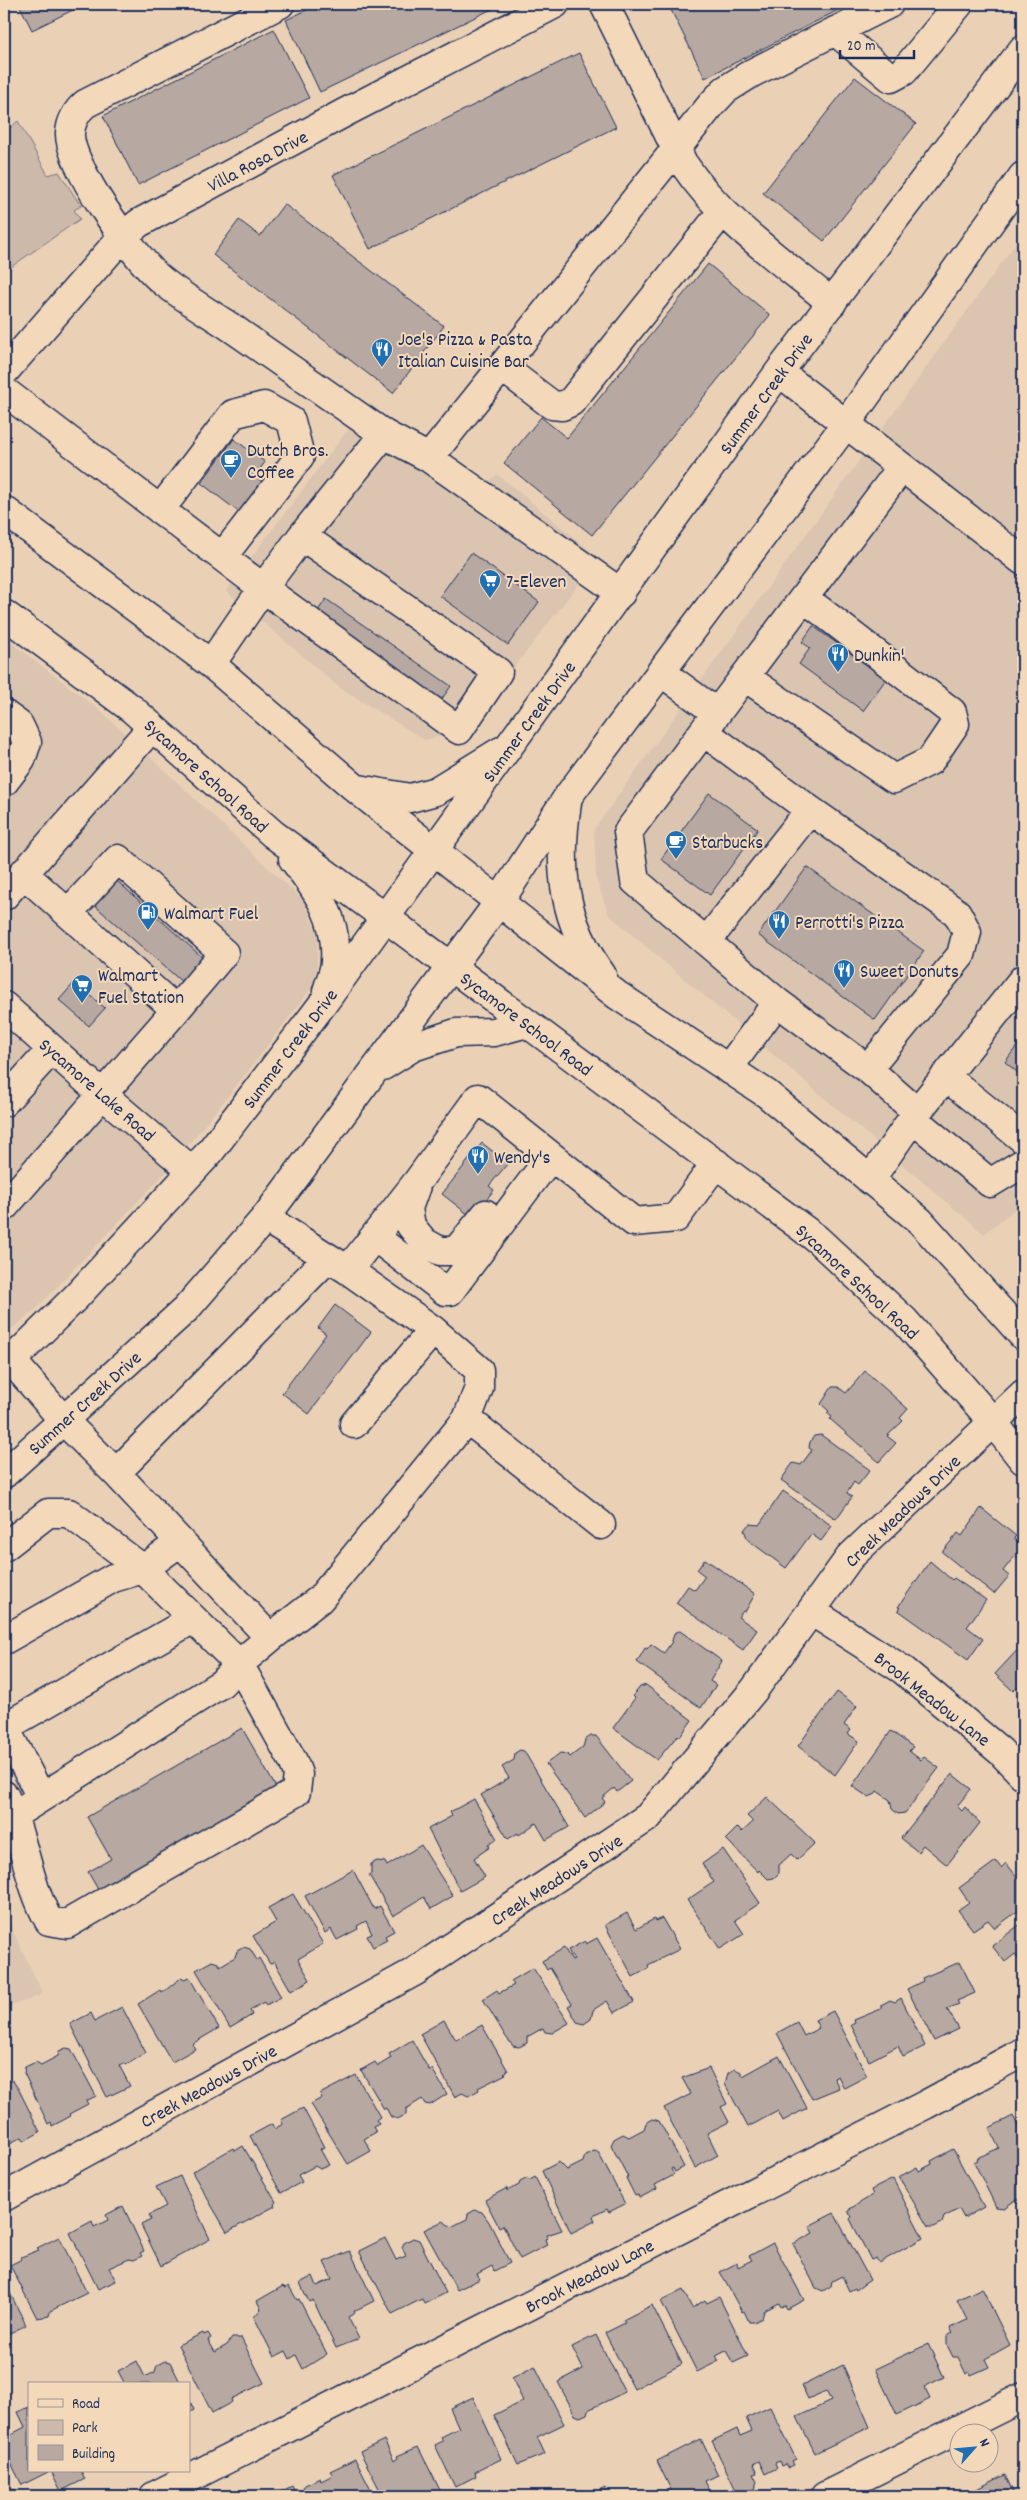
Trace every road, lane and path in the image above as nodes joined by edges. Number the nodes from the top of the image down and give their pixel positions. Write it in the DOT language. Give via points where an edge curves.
graph roads {
  1 [pos="280,4"];
  2 [pos="604,4"];
  3 [pos="889,4"];
  4 [pos="959,4"];
  5 [pos="545,6"];
  6 [pos="835,31"];
  7 [pos="1023,49"];
  8 [pos="676,149"];
  9 [pos="1023,176"];
  10 [pos="723,211"];
  11 [pos="123,236"];
  12 [pos="832,303"];
  13 [pos="502,367"];
  14 [pos="4,372"];
  15 [pos="780,372"];
  16 [pos="4,391"];
  17 [pos="846,424"];
  18 [pos="384,434"];
  19 [pos="429,458"];
  20 [pos="902,467"];
  21 [pos="4,510"];
  22 [pos="160,510"];
  23 [pos="302,536"];
  24 [pos="223,556"];
  25 [pos="1023,561"];
  26 [pos="262,588"];
  27 [pos="620,593"];
  28 [pos="804,598"];
  29 [pos="4,614"];
  30 [pos="211,664"];
  31 [pos="660,672"];
  32 [pos="745,677"];
  33 [pos="4,714"];
  34 [pos="711,723"];
  35 [pos="152,727"];
  36 [pos="509,747"];
  37 [pos="4,782"];
  38 [pos="355,788"];
  39 [pos="568,796"];
  40 [pos="810,810"];
  41 [pos="273,834"];
  42 [pos="434,850"];
  43 [pos="23,873"];
  44 [pos="4,896"];
  45 [pos="499,902"];
  46 [pos="68,914"];
  47 [pos="385,918"];
  48 [pos="707,941"];
  49 [pos="451,966"];
  50 [pos="1023,979"];
  51 [pos="617,995"];
  52 [pos="324,1001"];
  53 [pos="777,1002"];
  54 [pos="4,1006"];
  55 [pos="176,1010"];
  56 [pos="527,1023"];
  57 [pos="52,1049"];
  58 [pos="868,1068"];
  59 [pos="728,1069"];
  60 [pos="372,1074"];
  61 [pos="945,1076"];
  62 [pos="103,1095"];
  63 [pos="4,1102"];
  64 [pos="914,1115"];
  65 [pos="1023,1139"];
  66 [pos="1023,1163"];
  67 [pos="545,1164"];
  68 [pos="716,1164"];
  69 [pos="192,1171"];
  70 [pos="870,1180"];
  71 [pos="417,1182"];
  72 [pos="4,1207"];
  73 [pos="265,1218"];
  74 [pos="375,1237"];
  75 [pos="338,1264"];
  76 [pos="433,1330"];
  77 [pos="1023,1336"];
  78 [pos="7,1360"];
  79 [pos="1023,1394"];
  80 [pos="466,1419"];
  81 [pos="64,1421"];
  82 [pos="993,1422"];
  83 [pos="354,1424"];
  84 [pos="1023,1460"];
  85 [pos="116,1473"];
  86 [pos="4,1474"];
  87 [pos="601,1525"];
  88 [pos="179,1543"];
  89 [pos="4,1547"];
  90 [pos="142,1570"];
  91 [pos="811,1611"];
  92 [pos="193,1619"];
  93 [pos="270,1638"];
  94 [pos="4,1640"];
  95 [pos="239,1664"];
  96 [pos="4,1726"];
  97 [pos="1023,1775"];
  98 [pos="41,1797"];
  99 [pos="9,1805"];
  100 [pos="1023,2052"];
  101 [pos="4,2197"];
  102 [pos="1023,2397"];
  103 [pos="154,2496"];
  104 [pos="825,2496"];
  1 -- 11 [label="main road" via="77,111 70,134 73,151"];
  2 -- 8 [label="main road"];
  3 -- 6 [label="main road"];
  4 -- 6 [label="main road" via="904,71 891,78"];
  5 -- 11 [label="main road, Villa Rosa Drive" via="139,223"];
  6 -- 8 [label="main road" via="725,90"];
  7 -- 12 [label="main road, Summer Creek Drive"];
  8 -- 10 [label="main road" via="696,183"];
  8 -- 13 [label="main road"];
  9 -- 17 [label="main road, Summer Creek Drive"];
  10 -- 12 [label="main road"];
  10 -- 13 [label="main road" via="571,402 562,406 552,405"];
  11 -- 14 [label="main road, Villa Rosa Drive"];
  11 -- 18 [label="main road" via="160,279"];
  12 -- 15 [label="main road, Summer Creek Drive"];
  13 -- 19 [label="main road"];
  15 -- 17 [label="main road"];
  15 -- 27 [label="main road, Summer Creek Drive"];
  16 -- 22 [label="main road"];
  17 -- 20 [label="main road"];
  17 -- 31 [label="main road, Summer Creek Drive"];
  18 -- 19 [label="main road"];
  18 -- 23 [label="main road"];
  19 -- 27 [label="main road"];
  20 -- 25 [label="main road"];
  20 -- 28 [label="main road"];
  21 -- 30 [label="main road"];
  22 -- 24 [label="main road"];
  22 -- 24 [label="main road" via="233,414 264,406 291,421 300,456"];
  23 -- 26 [label="main road"];
  23 -- 26 [label="main road" via="498,672 459,730"];
  24 -- 26 [label="main road"];
  26 -- 30 [label="main road"];
  27 -- 36 [label="main road, Summer Creek Drive"];
  28 -- 32 [label="main road"];
  28 -- 32 [label="main road" via="952,712 955,724 930,761 894,779"];
  29 -- 35 [label="main road, Sycamore School Road"];
  30 -- 38 [label="main road"];
  31 -- 34 [label="main road"];
  31 -- 39 [label="main road, Summer Creek Drive"];
  32 -- 34 [label="main road"];
  33 -- 37 [label="main road" via="19,725 27,742 21,760"];
  34 -- 40 [label="main road"];
  34 -- 48 [label="main road" via="628,832 635,881"];
  35 -- 41 [label="main road, Sycamore School Road"];
  35 -- 43 [label="main road"];
  36 -- 38 [label="main road" via="429,793 410,798"];
  36 -- 42 [label="main road, Summer Creek Drive"];
  38 -- 42 [label="main road"];
  39 -- 45 [label="main road, Summer Creek Drive"];
  39 -- 51 [label="main road" via="562,870 568,902 578,934 595,966"];
  40 -- 48 [label="main road"];
  40 -- 58 [label="main road" via="957,913 967,932 962,955"];
  41 -- 47 [label="main road, Sycamore School Road"];
  41 -- 52 [label="main road" via="325,904 334,933 336,962"];
  42 -- 45 [label="main road"];
  42 -- 47 [label="main road, Summer Creek Drive"];
  43 -- 44 [label="main road"];
  43 -- 46 [label="main road"];
  45 -- 49 [label="main road, Summer Creek Drive"];
  45 -- 51 [label="main road"];
  46 -- 55 [label="main road"];
  46 -- 55 [label="main road" via="118,859 224,952"];
  47 -- 49 [label="main road, Sycamore School Road"];
  47 -- 52 [label="main road, Summer Creek Drive"];
  48 -- 53 [label="main road"];
  49 -- 56 [label="main road, Sycamore School Road"];
  49 -- 60 [label="main road, Summer Creek Drive"];
  50 -- 61 [label="main road"];
  51 -- 59 [label="main road"];
  52 -- 69 [label="main road, Summer Creek Drive"];
  53 -- 58 [label="main road"];
  53 -- 59 [label="main road"];
  54 -- 57 [label="main road, Sycamore Lake Road"];
  55 -- 62 [label="main road"];
  56 -- 60 [label="main road" via="494,1032 456,1034 413,1047"];
  56 -- 68 [label="main road, Sycamore School Road"];
  57 -- 62 [label="main road, Sycamore Lake Road"];
  57 -- 63 [label="main road"];
  58 -- 64 [label="main road"];
  59 -- 70 [label="main road" via="767,1094"];
  60 -- 73 [label="main road, Summer Creek Drive"];
  61 -- 64 [label="main road"];
  61 -- 65 [label="main road"];
  62 -- 69 [label="main road, Sycamore Lake Road"];
  62 -- 72 [label="main road"];
  64 -- 66 [label="main road" via="990,1183"];
  64 -- 70 [label="main road"];
  67 -- 68 [label="main road" via="634,1222 676,1218"];
  67 -- 71 [label="main road" via="478,1098"];
  67 -- 71 [label="main road" via="508,1188 456,1251 440,1251 424,1242 411,1226 408,1208"];
  67 -- 74 [label="main road" via="450,1291 445,1291"];
  68 -- 82 [label="main road, Sycamore School Road" via="818,1239 869,1286 904,1320"];
  69 -- 78 [label="main road, Summer Creek Drive" via="77,1296"];
  70 -- 77 [label="main road" via="920,1221"];
  71 -- 74 [label="main road"];
  73 -- 75 [label="main road"];
  73 -- 81 [label="main road, Summer Creek Drive" via="186,1309"];
  74 -- 75 [label="main road"];
  75 -- 76 [label="main road"];
  75 -- 85 [label="main road"];
  76 -- 80 [label="main road" via="479,1370 479,1388"];
  76 -- 83 [label="main road"];
  78 -- 81 [label="main road"];
  79 -- 82 [label="main road, Creek Meadows Drive"];
  80 -- 87 [label="main road"];
  80 -- 93 [label="main road" via="320,1599"];
  81 -- 85 [label="main road"];
  81 -- 86 [label="main road, Summer Creek Drive"];
  82 -- 84 [label="main road, Sycamore School Road"];
  82 -- 91 [label="main road, Creek Meadows Drive" via="850,1556"];
  85 -- 88 [label="main road"];
  88 -- 90 [label="main road"];
  88 -- 93 [label="main road"];
  89 -- 90 [label="main road" via="48,1513 69,1513"];
  90 -- 92 [label="main road"];
  90 -- 94 [label="main road" via="113,1578"];
  91 -- 97 [label="main road, Brook Meadow Lane" via="903,1670 1000,1751"];
  91 -- 101 [label="main road, Creek Meadows Drive" via="754,1690 648,1817 414,1972"];
  92 -- 95 [label="main road"];
  92 -- 96 [label="main road"];
  93 -- 95 [label="main road"];
  95 -- 98 [label="main road" via="222,1683"];
  95 -- 99 [label="main road" via="293,1761 298,1774 296,1792 67,1924 49,1921 38,1902"];
  96 -- 98 [label="main road"];
  98 -- 99 [label="main road"];
  100 -- 103 [label="main road, Brook Meadow Lane" via="925,2105"];
  102 -- 104 [label="main road"];
}
